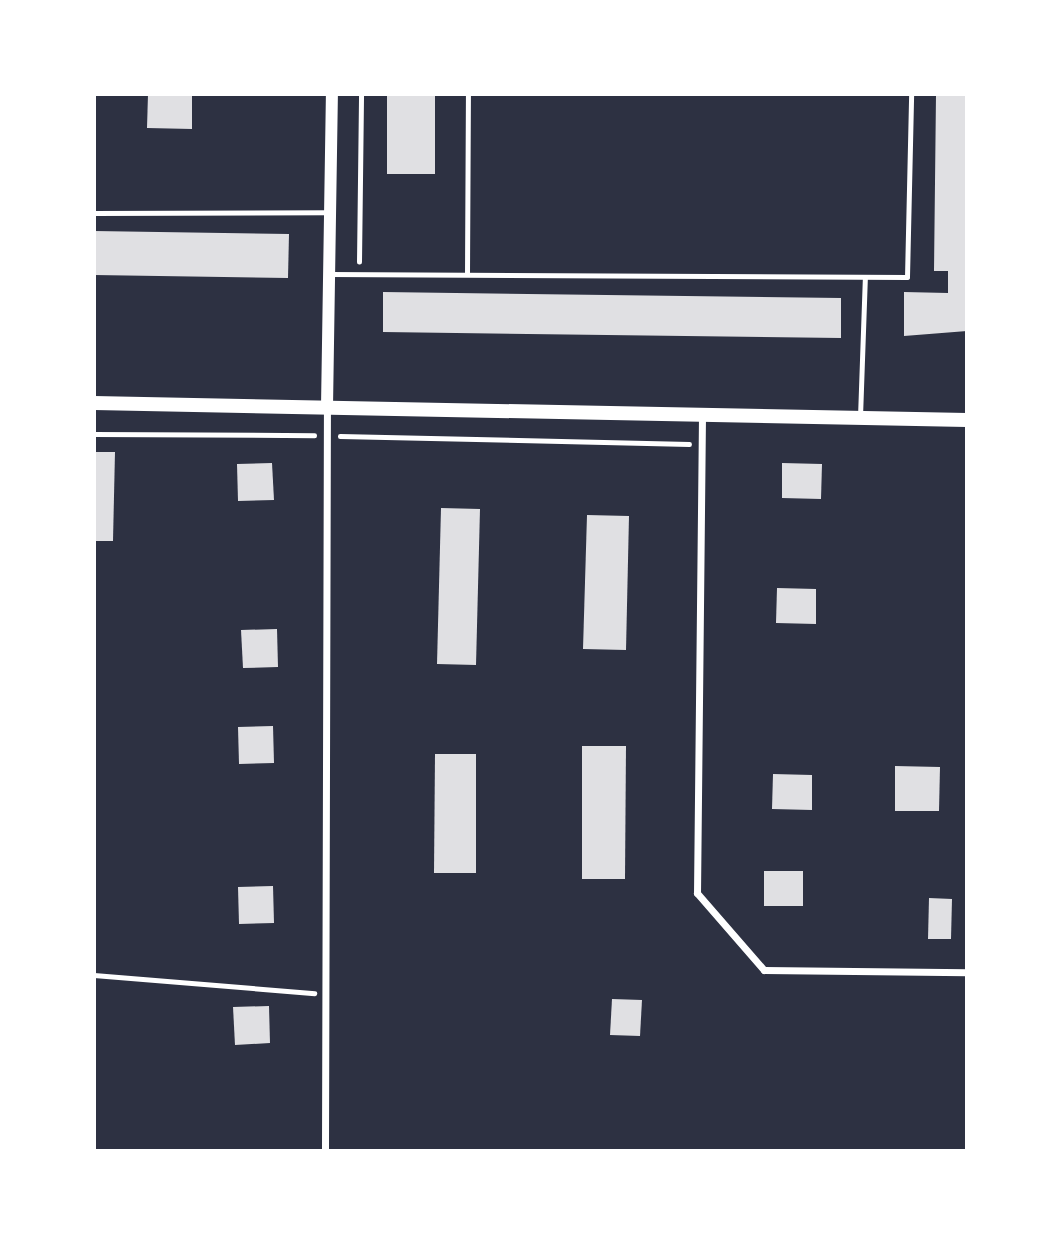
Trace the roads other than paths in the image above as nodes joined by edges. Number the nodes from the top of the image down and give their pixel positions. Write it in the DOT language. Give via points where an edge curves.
graph roads {
  1 [pos="331,94"];
  2 [pos="468,94"];
  3 [pos="911,94"];
  4 [pos="330,212"];
  5 [pos="94,213"];
  6 [pos="330,274"];
  7 [pos="467,274"];
  8 [pos="865,277"];
  9 [pos="94,403"];
  10 [pos="327,407"];
  11 [pos="702,416"];
  12 [pos="860,418"];
  13 [pos="967,420"];
  14 [pos="967,972"];
  15 [pos="325,1150"];
  1 -- 4 [label="street"];
  2 -- 7 [label="lane"];
  3 -- 8 [label="lane" via="907,277"];
  4 -- 5 [label="lane"];
  4 -- 6 [label="street"];
  6 -- 7 [label="lane"];
  6 -- 10 [label="street"];
  7 -- 8 [label="lane"];
  8 -- 12 [label="lane"];
  9 -- 10 [label="main road"];
  10 -- 11 [label="main road"];
  10 -- 15 [label="street"];
  11 -- 12 [label="main road"];
  11 -- 14 [label="street" via="697,893 764,970"];
  12 -- 13 [label="main road"];
}
